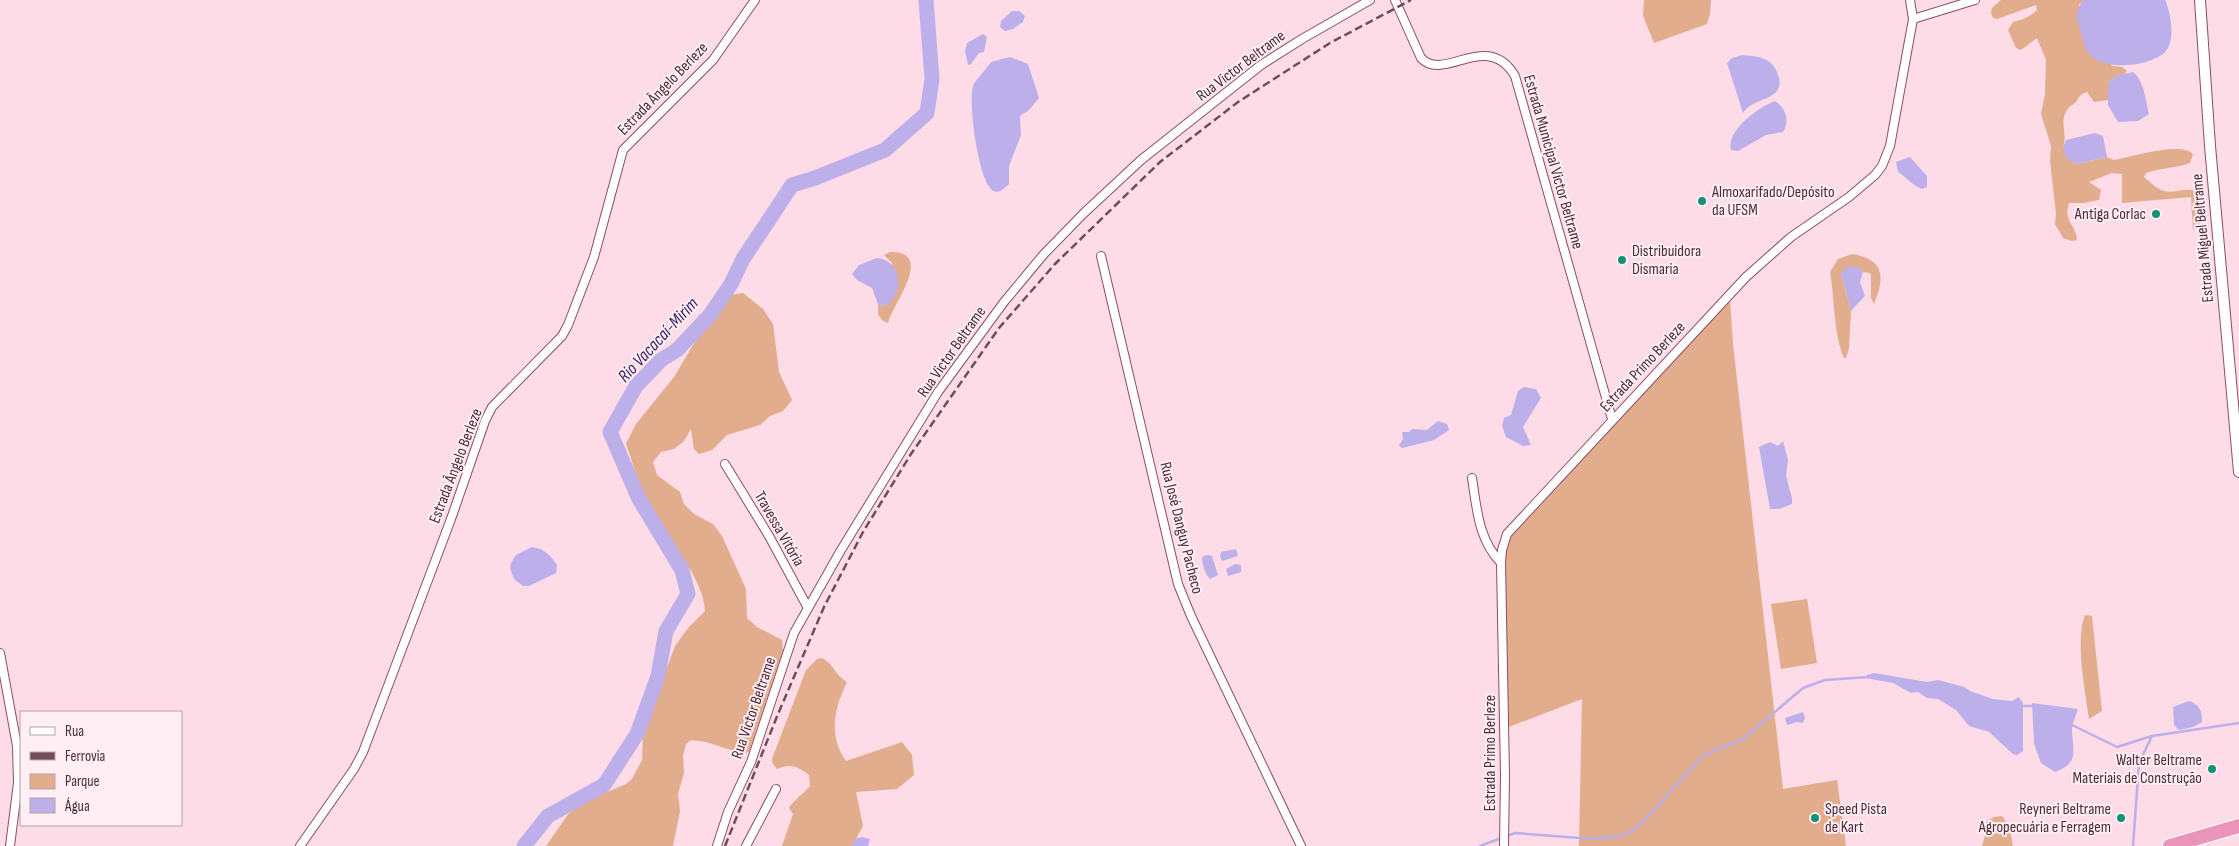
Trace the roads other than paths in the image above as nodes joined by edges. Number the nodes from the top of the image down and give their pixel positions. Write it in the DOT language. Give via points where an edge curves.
graph roads {
  1 [pos="755,0"];
  2 [pos="1370,0"];
  3 [pos="1395,0"];
  4 [pos="1910,0"];
  5 [pos="1975,0"];
  6 [pos="2200,0"];
  7 [pos="1914,19"];
  8 [pos="1101,256"];
  9 [pos="1612,419"];
  10 [pos="725,464"];
  11 [pos="2239,472"];
  12 [pos="1472,478"];
  13 [pos="1501,563"];
  14 [pos="808,608"];
  15 [pos="0,653"];
  16 [pos="776,789"];
  17 [pos="2239,826"];
  18 [pos="10,846"];
  19 [pos="300,846"];
  20 [pos="717,846"];
  21 [pos="746,846"];
  22 [pos="1301,846"];
  23 [pos="1504,846"];
  24 [pos="2170,846"];
  1 -- 19 [label="street, Estrada Ângelo Berleze" via="713,60 623,150 594,257 568,325 562,336 492,408 484,421 363,752 354,770"];
  2 -- 14 [label="street, Rua Victor Beltrame" via="1261,65 1142,160 1044,254 938,392"];
  3 -- 9 [label="street, Estrada Municipal Victor Beltrame" via="1425,63 1437,65 1472,56 1496,57 1510,67 1515,76"];
  4 -- 7 [label="street"];
  5 -- 7 [label="street"];
  6 -- 11 [label="street, Estrada Miguel Beltrame"];
  7 -- 9 [label="street, Estrada Primo Berleze" via="1894,130 1882,166 1849,197 1791,237 1746,277"];
  8 -- 22 [label="street, Rua José Danguy Pacheco" via="1178,584"];
  9 -- 13 [label="street, Estrada Primo Berleze" via="1515,523 1507,534"];
  10 -- 14 [label="street, Travessa Vitória"];
  12 -- 13 [label="street" via="1480,530 1491,552"];
  13 -- 23 [label="street, Estrada Primo Berleze"];
  14 -- 20 [label="street, Rua Victor Beltrame" via="794,633 751,762 728,812"];
  15 -- 18 [label="street" via="17,746 18,783"];
  16 -- 21 [label="street"];
  17 -- 24 [label="highway"];
}
